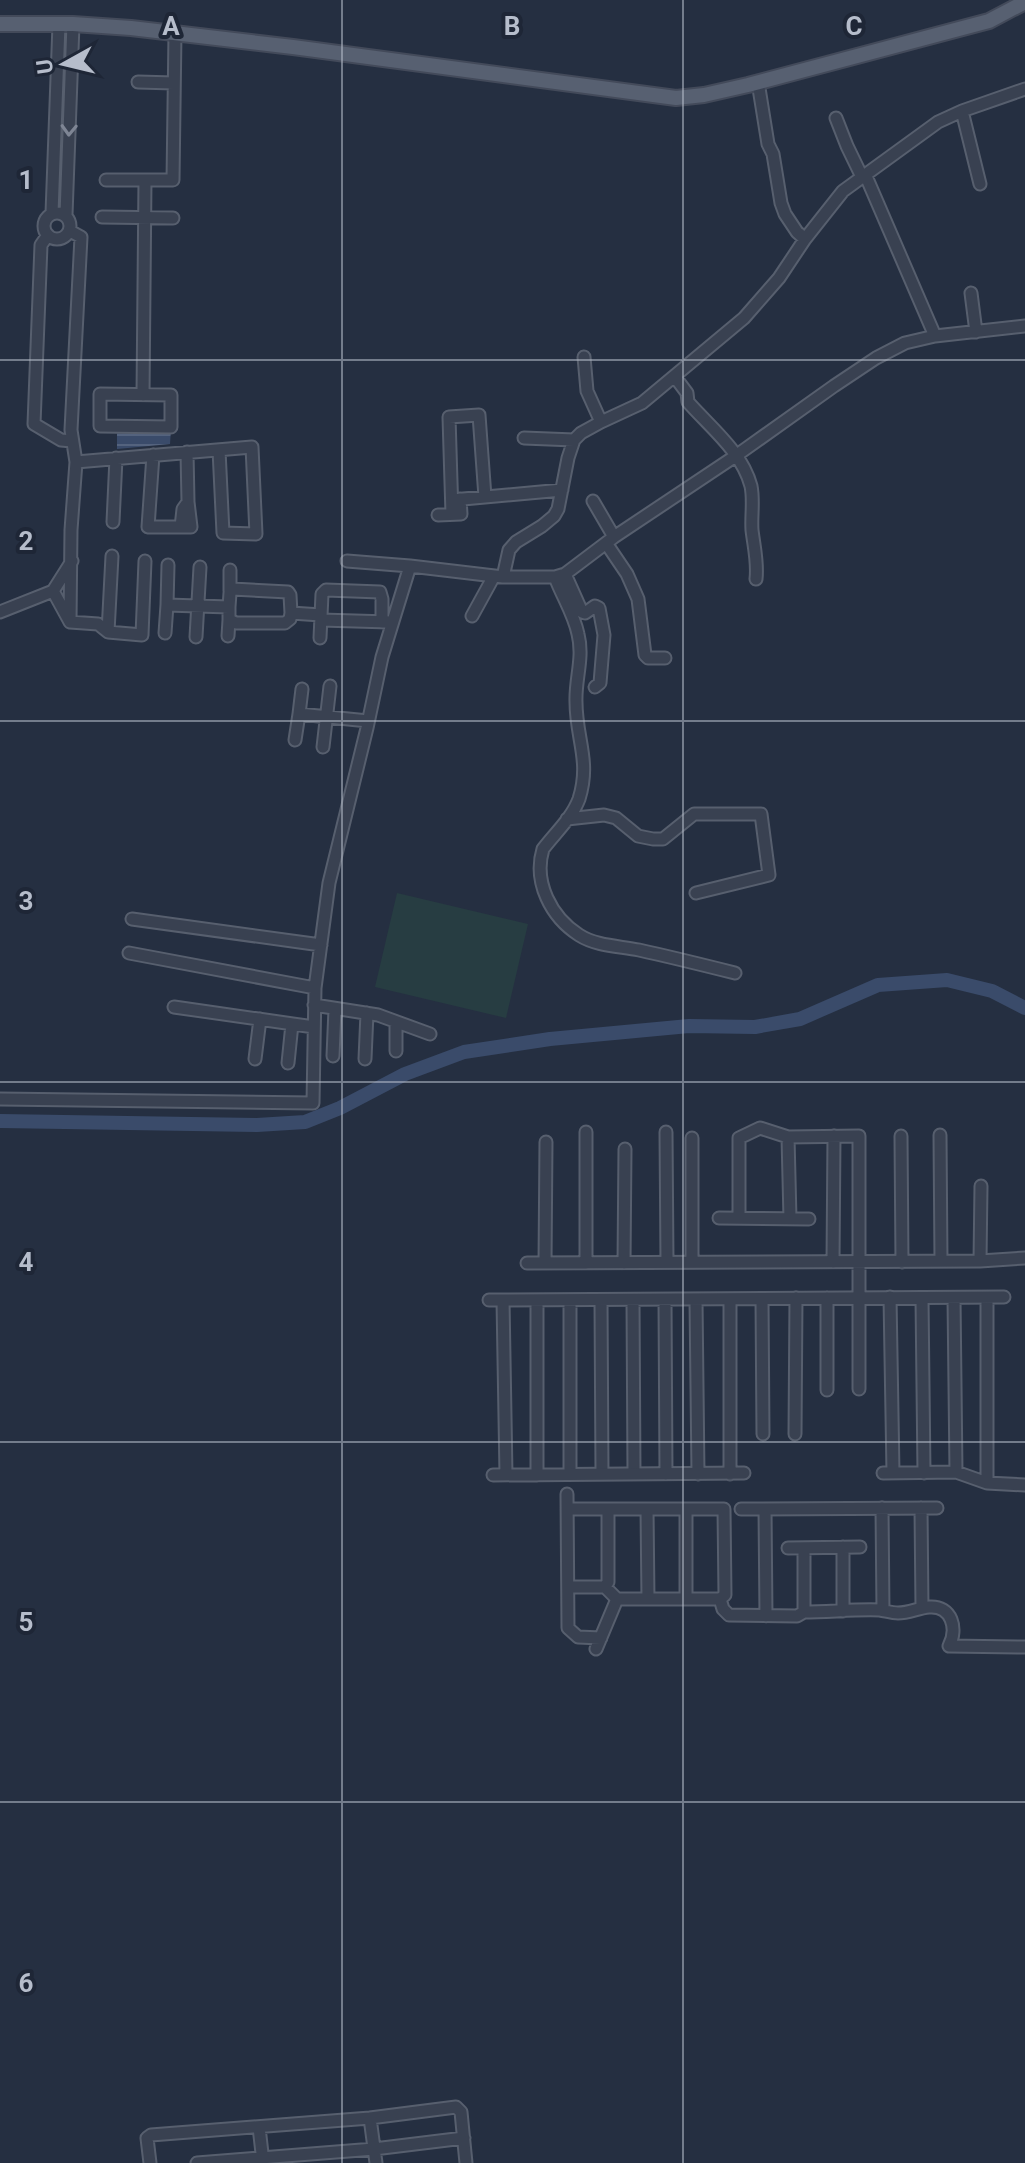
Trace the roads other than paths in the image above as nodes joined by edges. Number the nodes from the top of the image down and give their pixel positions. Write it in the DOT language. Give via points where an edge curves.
graph roads {
  1 [pos="1025,2"];
  2 [pos="0,24"];
  3 [pos="66,24"];
  4 [pos="175,33"];
  5 [pos="138,82"];
  6 [pos="758,82"];
  7 [pos="174,83"];
  8 [pos="1025,89"];
  9 [pos="962,111"];
  10 [pos="836,118"];
  11 [pos="863,175"];
  12 [pos="106,180"];
  13 [pos="145,180"];
  14 [pos="980,184"];
  15 [pos="52,213"];
  16 [pos="66,215"];
  17 [pos="102,217"];
  18 [pos="144,218"];
  19 [pos="173,218"];
  20 [pos="70,231"];
  21 [pos="48,235"];
  22 [pos="805,239"];
  23 [pos="971,293"];
  24 [pos="1025,326"];
  25 [pos="976,332"];
  26 [pos="935,336"];
  27 [pos="584,357"];
  28 [pos="675,377"];
  29 [pos="143,395"];
  30 [pos="601,422"];
  31 [pos="524,438"];
  32 [pos="574,440"];
  33 [pos="72,441"];
  34 [pos="219,450"];
  35 [pos="187,452"];
  36 [pos="153,455"];
  37 [pos="737,455"];
  38 [pos="116,458"];
  39 [pos="76,462"];
  40 [pos="562,490"];
  41 [pos="485,497"];
  42 [pos="456,500"];
  43 [pos="593,501"];
  44 [pos="438,515"];
  45 [pos="113,522"];
  46 [pos="610,540"];
  47 [pos="112,556"];
  48 [pos="72,561"];
  49 [pos="145,561"];
  50 [pos="347,561"];
  51 [pos="168,565"];
  52 [pos="410,566"];
  53 [pos="200,567"];
  54 [pos="230,570"];
  55 [pos="498,576"];
  56 [pos="560,576"];
  57 [pos="756,579"];
  58 [pos="53,591"];
  59 [pos="230,591"];
  60 [pos="167,605"];
  61 [pos="198,606"];
  62 [pos="0,612"];
  63 [pos="291,613"];
  64 [pos="229,614"];
  65 [pos="472,616"];
  66 [pos="321,618"];
  67 [pos="70,622"];
  68 [pos="388,622"];
  69 [pos="108,632"];
  70 [pos="165,633"];
  71 [pos="228,636"];
  72 [pos="196,637"];
  73 [pos="320,638"];
  74 [pos="665,658"];
  75 [pos="330,686"];
  76 [pos="595,687"];
  77 [pos="302,689"];
  78 [pos="299,714"];
  79 [pos="328,717"];
  80 [pos="368,721"];
  81 [pos="295,740"];
  82 [pos="323,747"];
  83 [pos="567,819"];
  84 [pos="696,893"];
  85 [pos="132,919"];
  86 [pos="321,945"];
  87 [pos="129,953"];
  88 [pos="735,973"];
  89 [pos="315,988"];
  90 [pos="314,1005"];
  91 [pos="174,1007"];
  92 [pos="335,1009"];
  93 [pos="367,1013"];
  94 [pos="260,1019"];
  95 [pos="396,1022"];
  96 [pos="292,1024"];
  97 [pos="314,1027"];
  98 [pos="430,1034"];
  99 [pos="396,1051"];
  100 [pos="333,1056"];
  101 [pos="255,1059"];
  102 [pos="365,1059"];
  103 [pos="288,1063"];
  104 [pos="0,1099"];
  105 [pos="586,1132"];
  106 [pos="666,1132"];
  107 [pos="940,1135"];
  108 [pos="834,1136"];
  109 [pos="901,1136"];
  110 [pos="788,1137"];
  111 [pos="692,1138"];
  112 [pos="546,1142"];
  113 [pos="625,1149"];
  114 [pos="981,1186"];
  115 [pos="719,1218"];
  116 [pos="739,1218"];
  117 [pos="790,1219"];
  118 [pos="809,1219"];
  119 [pos="1025,1258"];
  120 [pos="941,1261"];
  121 [pos="980,1261"];
  122 [pos="667,1262"];
  123 [pos="692,1262"];
  124 [pos="833,1262"];
  125 [pos="859,1262"];
  126 [pos="902,1262"];
  127 [pos="527,1263"];
  128 [pos="545,1263"];
  129 [pos="586,1263"];
  130 [pos="624,1263"];
  131 [pos="890,1297"];
  132 [pos="1004,1297"];
  133 [pos="796,1298"];
  134 [pos="827,1298"];
  135 [pos="859,1298"];
  136 [pos="922,1298"];
  137 [pos="954,1298"];
  138 [pos="987,1298"];
  139 [pos="730,1299"];
  140 [pos="762,1299"];
  141 [pos="489,1300"];
  142 [pos="503,1300"];
  143 [pos="537,1300"];
  144 [pos="570,1300"];
  145 [pos="601,1300"];
  146 [pos="633,1300"];
  147 [pos="665,1300"];
  148 [pos="696,1300"];
  149 [pos="859,1389"];
  150 [pos="827,1390"];
  151 [pos="763,1434"];
  152 [pos="795,1434"];
  153 [pos="956,1472"];
  154 [pos="744,1473"];
  155 [pos="924,1473"];
  156 [pos="570,1474"];
  157 [pos="602,1474"];
  158 [pos="634,1474"];
  159 [pos="666,1474"];
  160 [pos="698,1474"];
  161 [pos="730,1474"];
  162 [pos="537,1475"];
  163 [pos="987,1483"];
  164 [pos="1025,1485"];
  165 [pos="567,1494"];
  166 [pos="882,1508"];
  167 [pos="921,1508"];
  168 [pos="937,1508"];
  169 [pos="567,1509"];
  170 [pos="608,1509"];
  171 [pos="647,1509"];
  172 [pos="686,1509"];
  173 [pos="741,1509"];
  174 [pos="765,1509"];
  175 [pos="843,1547"];
  176 [pos="860,1547"];
  177 [pos="788,1548"];
  178 [pos="804,1548"];
  179 [pos="568,1587"];
  180 [pos="605,1587"];
  181 [pos="617,1599"];
  182 [pos="648,1599"];
  183 [pos="686,1599"];
  184 [pos="720,1599"];
  185 [pos="922,1608"];
  186 [pos="883,1610"];
  187 [pos="843,1611"];
  188 [pos="804,1612"];
  189 [pos="766,1616"];
  190 [pos="1025,1647"];
  191 [pos="370,2118"];
  192 [pos="259,2127"];
  193 [pos="464,2138"];
  194 [pos="374,2149"];
  195 [pos="263,2161"];
  196 [pos="150,2163"];
  197 [pos="197,2163"];
  198 [pos="376,2163"];
  199 [pos="466,2163"];
  1 -- 6 [label="main road" via="989,21"];
  2 -- 3 [label="main road"];
  3 -- 4 [label="main road"];
  3 -- 15 [label="street"];
  3 -- 16 [label="street, one-way"];
  4 -- 6 [label="main road" via="676,98"];
  4 -- 7 [label="street"];
  5 -- 7 [label="street"];
  6 -- 22 [label="street" via="781,203"];
  7 -- 13 [label="street" via="173,180"];
  8 -- 9 [label="street"];
  9 -- 11 [label="street"];
  9 -- 14 [label="street"];
  10 -- 11 [label="street"];
  11 -- 22 [label="street" via="843,191"];
  11 -- 26 [label="street"];
  12 -- 13 [label="street"];
  13 -- 18 [label="street"];
  15 -- 16 [label="street"];
  15 -- 21 [label="street" via="44,227"];
  16 -- 20 [label="street"];
  17 -- 18 [label="street"];
  18 -- 19 [label="street"];
  18 -- 29 [label="street"];
  20 -- 21 [label="street" via="64,238"];
  20 -- 33 [label="street" via="81,237"];
  21 -- 33 [label="street" via="41,245 34,424"];
  22 -- 28 [label="street" via="744,318"];
  23 -- 25 [label="street"];
  24 -- 25 [label="street"];
  25 -- 26 [label="street"];
  26 -- 37 [label="street" via="876,358"];
  27 -- 30 [label="street" via="587,391"];
  28 -- 30 [label="street" via="642,403"];
  28 -- 37 [label="street" via="688,402"];
  29 -- 29 [label="street" via="100,394 100,426 171,427 171,395"];
  30 -- 32 [label="street"];
  31 -- 32 [label="street"];
  32 -- 40 [label="street"];
  33 -- 39 [label="street"];
  34 -- 34 [label="street" via="223,533 256,534 252,447"];
  34 -- 35 [label="street"];
  35 -- 36 [label="street"];
  35 -- 36 [label="street" via="188,502 181,527 148,527"];
  36 -- 38 [label="street"];
  37 -- 46 [label="street"];
  37 -- 57 [label="street" via="752,489"];
  38 -- 39 [label="street"];
  38 -- 45 [label="street"];
  39 -- 48 [label="street"];
  40 -- 41 [label="street"];
  40 -- 55 [label="street" via="554,516 516,542"];
  41 -- 42 [label="street"];
  41 -- 42 [label="street" via="479,415 449,417"];
  42 -- 44 [label="street" via="461,514"];
  43 -- 46 [label="street"];
  46 -- 56 [label="street"];
  46 -- 74 [label="street" via="638,599 645,655"];
  47 -- 69 [label="street"];
  48 -- 58 [label="street"];
  48 -- 67 [label="street"];
  49 -- 69 [label="street" via="142,635"];
  50 -- 52 [label="street"];
  51 -- 60 [label="street"];
  52 -- 55 [label="street"];
  52 -- 68 [label="street"];
  53 -- 61 [label="street"];
  54 -- 59 [label="street"];
  55 -- 56 [label="street"];
  55 -- 65 [label="street"];
  56 -- 76 [label="street" via="582,612 599,608 604,635 600,683"];
  56 -- 83 [label="street" via="581,659 576,697 585,776"];
  58 -- 62 [label="street"];
  58 -- 67 [label="street"];
  59 -- 63 [label="street" via="288,592"];
  59 -- 64 [label="street"];
  60 -- 61 [label="street"];
  60 -- 70 [label="street"];
  61 -- 64 [label="street"];
  61 -- 72 [label="street"];
  63 -- 64 [label="street" via="285,623 236,623"];
  63 -- 66 [label="street"];
  64 -- 71 [label="street"];
  66 -- 68 [label="street"];
  66 -- 68 [label="street" via="326,590 380,592"];
  66 -- 73 [label="street"];
  67 -- 69 [label="street" via="98,624"];
  68 -- 80 [label="street"];
  75 -- 79 [label="street"];
  77 -- 78 [label="street"];
  78 -- 79 [label="street"];
  78 -- 81 [label="street"];
  79 -- 80 [label="street"];
  79 -- 82 [label="street"];
  80 -- 86 [label="street" via="329,883"];
  83 -- 84 [label="street" via="604,815 638,836 663,839 694,814 761,814 769,875"];
  83 -- 88 [label="street" via="540,858 546,899 561,921 581,936 610,946"];
  85 -- 86 [label="street"];
  86 -- 89 [label="street"];
  87 -- 89 [label="street"];
  89 -- 90 [label="street"];
  90 -- 92 [label="street"];
  90 -- 97 [label="street"];
  91 -- 94 [label="street"];
  92 -- 93 [label="street"];
  92 -- 100 [label="street"];
  93 -- 95 [label="street"];
  93 -- 102 [label="street"];
  94 -- 96 [label="street"];
  94 -- 101 [label="street"];
  95 -- 98 [label="street"];
  95 -- 99 [label="street"];
  96 -- 97 [label="street"];
  96 -- 103 [label="street"];
  97 -- 104 [label="street" via="311,1104"];
  105 -- 129 [label="street"];
  106 -- 122 [label="street"];
  107 -- 120 [label="street"];
  108 -- 110 [label="street"];
  108 -- 124 [label="street"];
  108 -- 125 [label="street" via="859,1136"];
  109 -- 126 [label="street"];
  110 -- 116 [label="street" via="760,1128 739,1138"];
  110 -- 117 [label="street"];
  111 -- 123 [label="street"];
  112 -- 128 [label="street"];
  113 -- 130 [label="street"];
  114 -- 121 [label="street"];
  115 -- 116 [label="street"];
  116 -- 117 [label="street"];
  117 -- 118 [label="street"];
  119 -- 121 [label="street"];
  120 -- 121 [label="street"];
  120 -- 126 [label="street"];
  122 -- 123 [label="street"];
  122 -- 130 [label="street"];
  123 -- 124 [label="street"];
  124 -- 125 [label="street"];
  125 -- 126 [label="street"];
  125 -- 135 [label="street"];
  127 -- 128 [label="street"];
  128 -- 129 [label="street"];
  129 -- 130 [label="street"];
  131 -- 135 [label="street"];
  131 -- 136 [label="street"];
  131 -- 155 [label="street" via="888,1473"];
  132 -- 138 [label="street"];
  133 -- 134 [label="street"];
  133 -- 140 [label="street"];
  133 -- 152 [label="street"];
  134 -- 135 [label="street"];
  134 -- 150 [label="street"];
  135 -- 149 [label="street"];
  136 -- 137 [label="street"];
  136 -- 155 [label="street"];
  137 -- 138 [label="street"];
  137 -- 153 [label="street"];
  138 -- 163 [label="street"];
  139 -- 140 [label="street"];
  139 -- 148 [label="street"];
  139 -- 161 [label="street"];
  140 -- 151 [label="street"];
  141 -- 142 [label="street"];
  142 -- 143 [label="street"];
  142 -- 162 [label="street" via="499,1475"];
  143 -- 144 [label="street"];
  143 -- 162 [label="street"];
  144 -- 145 [label="street"];
  144 -- 156 [label="street"];
  145 -- 146 [label="street"];
  145 -- 157 [label="street"];
  146 -- 147 [label="street"];
  146 -- 158 [label="street"];
  147 -- 148 [label="street"];
  147 -- 159 [label="street"];
  148 -- 160 [label="street"];
  153 -- 155 [label="street"];
  153 -- 163 [label="street"];
  154 -- 161 [label="street"];
  156 -- 157 [label="street"];
  156 -- 162 [label="street"];
  157 -- 158 [label="street"];
  158 -- 159 [label="street"];
  159 -- 160 [label="street"];
  160 -- 161 [label="street"];
  163 -- 164 [label="street"];
  165 -- 169 [label="street"];
  166 -- 167 [label="street"];
  166 -- 174 [label="street"];
  166 -- 186 [label="street"];
  167 -- 168 [label="street"];
  167 -- 185 [label="street"];
  169 -- 170 [label="street"];
  169 -- 179 [label="street"];
  170 -- 171 [label="street"];
  170 -- 180 [label="street"];
  171 -- 172 [label="street"];
  171 -- 182 [label="street"];
  172 -- 183 [label="street"];
  172 -- 184 [label="street" via="724,1509 725,1595"];
  173 -- 174 [label="street"];
  174 -- 189 [label="street"];
  175 -- 176 [label="street"];
  175 -- 178 [label="street"];
  175 -- 187 [label="street"];
  177 -- 178 [label="street"];
  178 -- 188 [label="street"];
  179 -- 180 [label="street"];
  179 -- 181 [label="street" via="568,1628 599,1643"];
  180 -- 181 [label="street"];
  181 -- 182 [label="street"];
  182 -- 183 [label="street"];
  183 -- 184 [label="street"];
  184 -- 189 [label="street" via="729,1615"];
  185 -- 186 [label="street"];
  185 -- 190 [label="street" via="931,1606 951,1616 954,1636 949,1646"];
  186 -- 187 [label="street"];
  187 -- 188 [label="street"];
  188 -- 189 [label="street"];
  191 -- 192 [label="street"];
  191 -- 193 [label="street" via="456,2107"];
  191 -- 194 [label="street"];
  192 -- 195 [label="street"];
  192 -- 196 [label="street" via="148,2136"];
  193 -- 194 [label="street"];
  193 -- 199 [label="street"];
  194 -- 195 [label="street"];
  194 -- 198 [label="street"];
  195 -- 197 [label="street"];
}
